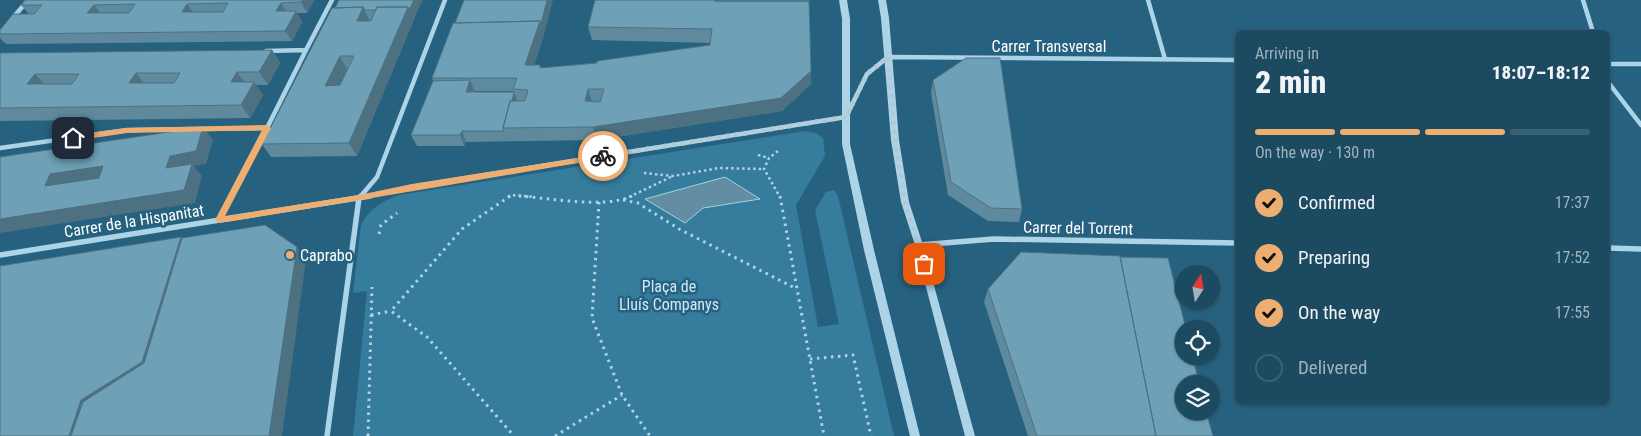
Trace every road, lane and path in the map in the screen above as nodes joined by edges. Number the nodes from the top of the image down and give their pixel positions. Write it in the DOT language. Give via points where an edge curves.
graph roads {
  1 [pos="28,0"];
  2 [pos="332,0"];
  3 [pos="445,0"];
  4 [pos="843,0"];
  5 [pos="882,0"];
  6 [pos="1148,0"];
  7 [pos="1583,0"];
  8 [pos="6,26"];
  9 [pos="1592,30"];
  10 [pos="306,50"];
  11 [pos="257,51"];
  12 [pos="888,57"];
  13 [pos="1165,59"];
  14 [pos="1235,60"];
  15 [pos="1610,64"];
  16 [pos="1641,64"];
  17 [pos="1610,85"];
  18 [pos="846,117"];
  19 [pos="1641,125"];
  20 [pos="267,128"];
  21 [pos="784,146"];
  22 [pos="0,148"];
  23 [pos="759,155"];
  24 [pos="769,158"];
  25 [pos="673,176"];
  26 [pos="359,198"];
  27 [pos="623,200"];
  28 [pos="599,202"];
  29 [pos="219,220"];
  30 [pos="381,225"];
  31 [pos="377,240"];
  32 [pos="1235,243"];
  33 [pos="919,245"];
  34 [pos="1610,248"];
  35 [pos="1641,249"];
  36 [pos="0,255"];
  37 [pos="372,285"];
  38 [pos="797,289"];
  39 [pos="391,311"];
  40 [pos="371,315"];
  41 [pos="810,359"];
  42 [pos="622,395"];
  43 [pos="327,436"];
  44 [pos="368,436"];
  45 [pos="514,436"];
  46 [pos="555,436"];
  47 [pos="650,436"];
  48 [pos="824,436"];
  49 [pos="871,436"];
  50 [pos="914,436"];
  51 [pos="970,436"];
  1 -- 8 [label="street"];
  2 -- 10 [label="street"];
  3 -- 26 [label="street" via="377,177"];
  4 -- 18 [label="street" via="846,19"];
  5 -- 12 [label="street"];
  6 -- 13 [label="street"];
  7 -- 9 [label="street"];
  10 -- 11 [label="street"];
  10 -- 20 [label="street"];
  12 -- 13 [label="street, Carrer Transversal"];
  12 -- 18 [label="street" via="867,74"];
  12 -- 33 [label="street" via="895,140 904,193"];
  13 -- 14 [label="street, Carrer Transversal"];
  15 -- 16 [label="street"];
  17 -- 19 [label="street"];
  18 -- 26 [label="street, Carrer de la Hispanitat" via="421,185"];
  18 -- 50 [label="street" via="846,144"];
  20 -- 22 [label="street" via="127,130"];
  20 -- 29 [label="street"];
  21 -- 24 [label="path"];
  23 -- 24 [label="path"];
  24 -- 38 [label="path" via="764,169 781,198"];
  25 -- 27 [label="path"];
  26 -- 29 [label="street, Carrer de la Hispanitat"];
  26 -- 43 [label="street"];
  27 -- 28 [label="path"];
  27 -- 38 [label="path" via="638,203 679,229"];
  28 -- 39 [label="path" via="511,195 462,229"];
  28 -- 42 [label="path" via="592,318"];
  29 -- 36 [label="street, Carrer de la Hispanitat"];
  30 -- 31 [label="path"];
  32 -- 33 [label="street, Carrer del Torrent" via="994,239"];
  33 -- 51 [label="street"];
  34 -- 35 [label="street"];
  37 -- 40 [label="path"];
  38 -- 41 [label="path"];
  39 -- 40 [label="path"];
  39 -- 45 [label="path" via="427,337"];
  40 -- 44 [label="path"];
  41 -- 48 [label="path"];
  41 -- 49 [label="path" via="853,355"];
  42 -- 46 [label="path"];
  42 -- 47 [label="path"];
}
